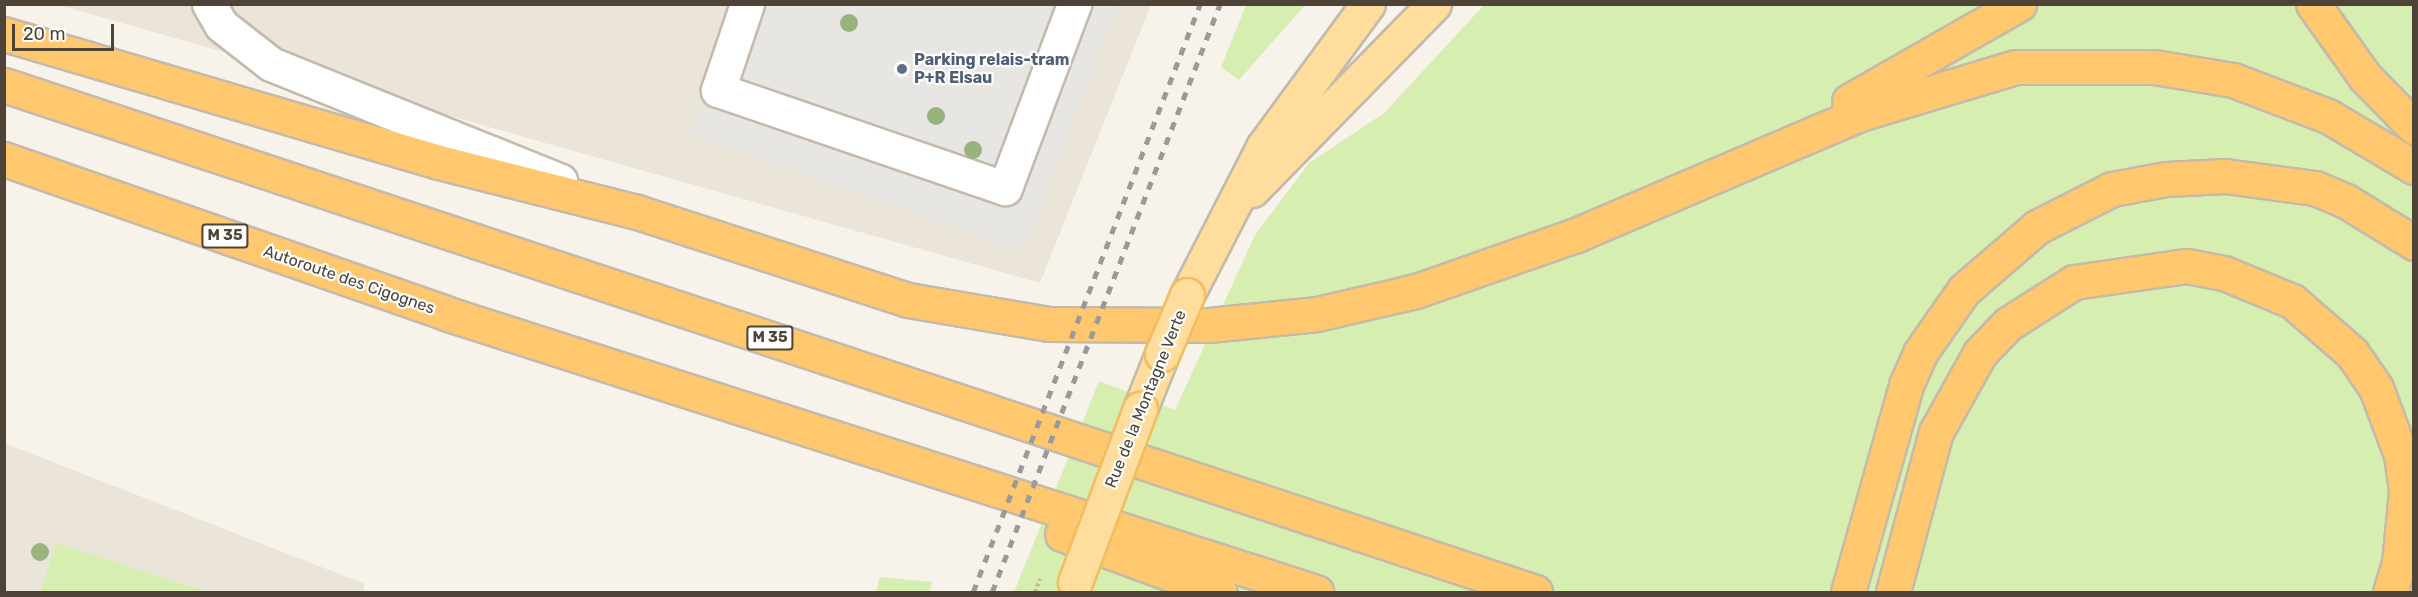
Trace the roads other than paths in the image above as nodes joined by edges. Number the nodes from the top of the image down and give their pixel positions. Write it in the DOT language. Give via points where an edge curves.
graph roads {
  1 [pos="209,4"];
  2 [pos="747,4"];
  3 [pos="1074,4"];
  4 [pos="1368,4"];
  5 [pos="1434,4"];
  6 [pos="2019,4"];
  7 [pos="2313,4"];
  8 [pos="4,34"];
  9 [pos="4,85"];
  10 [pos="2414,127"];
  11 [pos="4,159"];
  12 [pos="2414,167"];
  13 [pos="1701,179"];
  14 [pos="1232,210"];
  15 [pos="637,212"];
  16 [pos="2414,243"];
  17 [pos="559,349"];
  18 [pos="1853,577"];
  19 [pos="1895,585"];
  20 [pos="1073,587"];
  21 [pos="1220,592"];
  22 [pos="1316,592"];
  23 [pos="1535,592"];
  24 [pos="2390,592"];
  1 -- 15 [label="street" via="221,25 271,64"];
  2 -- 3 [label="street" via="718,90 1005,188"];
  4 -- 14 [label="main road, Rue de la Montagne Verte" via="1288,107"];
  5 -- 14 [label="main road, Rue de la Montagne Verte"];
  6 -- 13 [label="highway" via="1967,38"];
  7 -- 10 [label="highway" via="2365,77"];
  8 -- 15 [label="highway" via="440,162"];
  9 -- 23 [label="highway, M 35"];
  11 -- 17 [label="highway, Autoroute des Cigognes / M 35"];
  12 -- 13 [label="highway" via="2328,116 2233,80 2154,67 2065,65 2016,67 1924,92"];
  13 -- 15 [label="highway" via="1576,236 1416,291 1317,314 1186,326 1049,324 908,300"];
  14 -- 20 [label="main road, Rue de la Montagne Verte, bridge" via="1187,295 1162,354"];
  16 -- 18 [label="highway" via="2346,201 2277,180 2166,178 2076,204 1994,260 1938,322 1906,385"];
  17 -- 21 [label="highway"];
  17 -- 22 [label="highway, M 35"];
  19 -- 24 [label="highway" via="1936,432 1980,353 2016,318 2074,282 2187,266 2224,273 2292,301 2352,353 2376,388 2401,455 2406,492 2402,542"];
}
